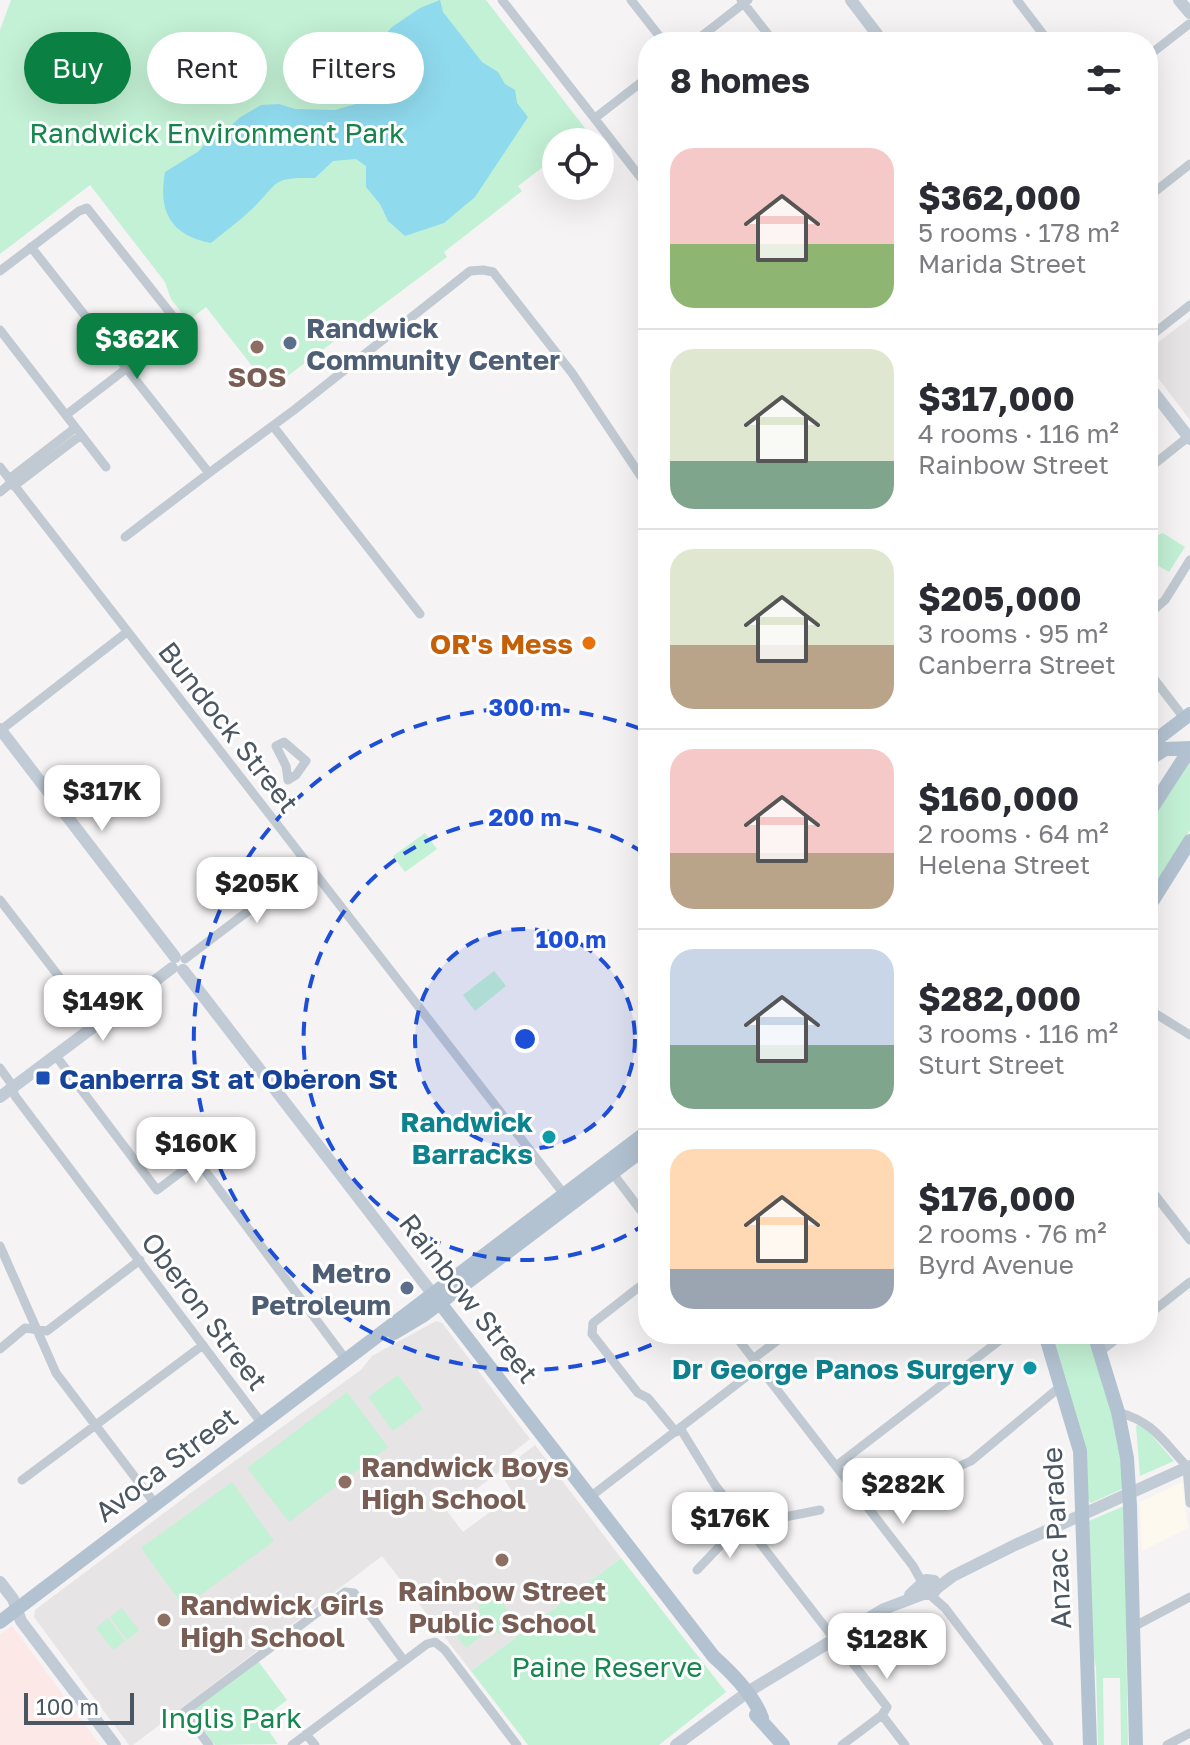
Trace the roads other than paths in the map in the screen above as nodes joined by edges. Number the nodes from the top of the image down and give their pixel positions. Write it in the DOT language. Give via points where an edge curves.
graph roads {
  1 [pos="502,0"];
  2 [pos="631,0"];
  3 [pos="851,0"];
  4 [pos="1017,0"];
  5 [pos="1179,0"];
  6 [pos="744,1"];
  7 [pos="1190,13"];
  8 [pos="1190,24"];
  9 [pos="656,32"];
  10 [pos="706,32"];
  11 [pos="767,32"];
  12 [pos="875,32"];
  13 [pos="1041,32"];
  14 [pos="1158,48"];
  15 [pos="638,85"];
  16 [pos="595,118"];
  17 [pos="1190,164"];
  18 [pos="638,174"];
  19 [pos="1158,189"];
  20 [pos="31,247"];
  21 [pos="0,271"];
  22 [pos="1190,305"];
  23 [pos="0,330"];
  24 [pos="1158,330"];
  25 [pos="125,369"];
  26 [pos="1158,398"];
  27 [pos="66,415"];
  28 [pos="273,426"];
  29 [pos="78,431"];
  30 [pos="1189,438"];
  31 [pos="1158,461"];
  32 [pos="0,467"];
  33 [pos="106,467"];
  34 [pos="211,472"];
  35 [pos="638,472"];
  36 [pos="12,482"];
  37 [pos="0,492"];
  38 [pos="125,537"];
  39 [pos="1190,560"];
  40 [pos="1158,606"];
  41 [pos="420,614"];
  42 [pos="127,632"];
  43 [pos="1158,683"];
  44 [pos="1187,716"];
  45 [pos="0,730"];
  46 [pos="1158,746"];
  47 [pos="1190,749"];
  48 [pos="1158,751"];
  49 [pos="1158,753"];
  50 [pos="1175,771"];
  51 [pos="1158,798"];
  52 [pos="1190,841"];
  53 [pos="309,865"];
  54 [pos="1158,892"];
  55 [pos="0,900"];
  56 [pos="179,964"];
  57 [pos="1158,1015"];
  58 [pos="97,1026"];
  59 [pos="1190,1035"];
  60 [pos="56,1056"];
  61 [pos="0,1068"];
  62 [pos="13,1088"];
  63 [pos="0,1097"];
  64 [pos="638,1141"];
  65 [pos="210,1149"];
  66 [pos="638,1152"];
  67 [pos="197,1160"];
  68 [pos="609,1169"];
  69 [pos="1158,1199"];
  70 [pos="569,1200"];
  71 [pos="638,1207"];
  72 [pos="1190,1240"];
  73 [pos="0,1246"];
  74 [pos="140,1260"];
  75 [pos="1190,1282"];
  76 [pos="638,1288"];
  77 [pos="436,1299"];
  78 [pos="1158,1307"];
  79 [pos="38,1331"];
  80 [pos="742,1344"];
  81 [pos="776,1344"];
  82 [pos="995,1344"];
  83 [pos="1048,1344"];
  84 [pos="1098,1344"];
  85 [pos="1110,1344"];
  86 [pos="203,1345"];
  87 [pos="0,1349"];
  88 [pos="1101,1351"];
  89 [pos="347,1361"];
  90 [pos="756,1363"];
  91 [pos="1061,1386"];
  92 [pos="1118,1412"];
  93 [pos="96,1425"];
  94 [pos="263,1425"];
  95 [pos="678,1430"];
  96 [pos="836,1466"];
  97 [pos="1188,1466"];
  98 [pos="22,1480"];
  99 [pos="1130,1494"];
  100 [pos="590,1497"];
  101 [pos="1190,1503"];
  102 [pos="156,1505"];
  103 [pos="867,1507"];
  104 [pos="820,1510"];
  105 [pos="1083,1515"];
  106 [pos="745,1524"];
  107 [pos="697,1570"];
  108 [pos="0,1582"];
  109 [pos="929,1587"];
  110 [pos="1190,1597"];
  111 [pos="17,1609"];
  112 [pos="0,1622"];
  113 [pos="1133,1627"];
  114 [pos="835,1639"];
  115 [pos="404,1661"];
  116 [pos="743,1695"];
  117 [pos="882,1715"];
  118 [pos="94,1719"];
  119 [pos="1190,1733"];
  120 [pos="306,1734"];
  121 [pos="106,1745"];
  122 [pos="115,1745"];
  123 [pos="209,1745"];
  124 [pos="292,1745"];
  125 [pos="315,1745"];
  126 [pos="517,1745"];
  127 [pos="676,1745"];
  128 [pos="783,1745"];
  129 [pos="842,1745"];
  130 [pos="905,1745"];
  131 [pos="1049,1745"];
  132 [pos="1090,1745"];
  133 [pos="1136,1745"];
  134 [pos="1167,1745"];
  1 -- 16 [label="street"];
  2 -- 9 [label="street"];
  3 -- 12 [label="street"];
  4 -- 13 [label="street"];
  5 -- 7 [label="street"];
  6 -- 10 [label="street"];
  6 -- 11 [label="street"];
  7 -- 8 [label="street"];
  8 -- 14 [label="street"];
  15 -- 16 [label="street"];
  16 -- 18 [label="street"];
  17 -- 19 [label="street"];
  20 -- 21 [label="street"];
  20 -- 25 [label="street"];
  20 -- 25 [label="street" via="87,208 172,313 176,323 166,338"];
  22 -- 24 [label="street"];
  23 -- 27 [label="street"];
  25 -- 27 [label="street"];
  25 -- 34 [label="street"];
  26 -- 30 [label="street"];
  27 -- 29 [label="street"];
  28 -- 34 [label="street"];
  28 -- 35 [label="street" via="470,271 483,270 493,272 572,373"];
  28 -- 41 [label="street"];
  29 -- 33 [label="street"];
  29 -- 36 [label="street"];
  30 -- 31 [label="street"];
  32 -- 36 [label="street, Bundock Street"];
  34 -- 38 [label="street"];
  36 -- 37 [label="street"];
  36 -- 42 [label="street, Bundock Street"];
  39 -- 40 [label="street"];
  42 -- 45 [label="street"];
  42 -- 53 [label="street, Bundock Street"];
  43 -- 44 [label="street"];
  44 -- 46 [label="main road"];
  45 -- 56 [label="street, Rainbow Street"];
  47 -- 48 [label="main road"];
  47 -- 50 [label="main road"];
  49 -- 50 [label="main road" via="1174,758"];
  50 -- 51 [label="main road"];
  52 -- 54 [label="main road"];
  53 -- 56 [label="street"];
  53 -- 70 [label="street, Bundock Street"];
  55 -- 58 [label="street"];
  56 -- 58 [label="street"];
  56 -- 77 [label="street, Rainbow Street"];
  57 -- 59 [label="street"];
  58 -- 60 [label="street"];
  60 -- 62 [label="street"];
  60 -- 67 [label="street" via="157,1190"];
  61 -- 62 [label="street, Oberon Street"];
  62 -- 63 [label="street"];
  62 -- 74 [label="street, Oberon Street"];
  64 -- 68 [label="main road, Avoca Street"];
  65 -- 67 [label="street"];
  66 -- 68 [label="main road, Avoca Street"];
  67 -- 89 [label="street"];
  68 -- 70 [label="main road, Avoca Street"];
  68 -- 71 [label="street"];
  69 -- 72 [label="street"];
  70 -- 77 [label="main road, Avoca Street"];
  73 -- 79 [label="street"];
  74 -- 79 [label="street" via="47,1331"];
  74 -- 86 [label="street, Oberon Street"];
  75 -- 78 [label="street"];
  76 -- 95 [label="street" via="593,1323 592,1334 638,1393"];
  77 -- 89 [label="main road, Avoca Street" via="411,1323"];
  77 -- 100 [label="main road, Rainbow Street"];
  79 -- 87 [label="street" via="25,1328"];
  79 -- 93 [label="street" via="56,1373"];
  80 -- 90 [label="street"];
  81 -- 90 [label="street"];
  82 -- 96 [label="street"];
  83 -- 91 [label="main road, Anzac Parade"];
  84 -- 88 [label="main road"];
  85 -- 88 [label="street"];
  86 -- 93 [label="street"];
  86 -- 94 [label="street, Oberon Street"];
  88 -- 92 [label="main road"];
  89 -- 94 [label="main road, Avoca Street"];
  90 -- 95 [label="street"];
  90 -- 96 [label="street"];
  91 -- 103 [label="street" via="971,1461"];
  91 -- 105 [label="main road, Anzac Parade" via="1080,1445"];
  92 -- 97 [label="street" via="1148,1424"];
  92 -- 99 [label="main road"];
  93 -- 98 [label="street"];
  93 -- 102 [label="street"];
  94 -- 102 [label="main road, Avoca Street"];
  95 -- 100 [label="street"];
  95 -- 106 [label="street"];
  96 -- 103 [label="street"];
  97 -- 99 [label="street"];
  97 -- 101 [label="street"];
  99 -- 105 [label="street"];
  99 -- 113 [label="main road"];
  100 -- 116 [label="main road, Rainbow Street"];
  102 -- 111 [label="main road, Avoca Street"];
  103 -- 109 [label="street"];
  104 -- 106 [label="street"];
  105 -- 109 [label="street"];
  105 -- 132 [label="main road, Anzac Parade"];
  106 -- 107 [label="street"];
  106 -- 114 [label="street"];
  108 -- 111 [label="street"];
  109 -- 114 [label="street"];
  109 -- 131 [label="street"];
  110 -- 113 [label="street"];
  111 -- 112 [label="main road, Avoca Street"];
  111 -- 118 [label="street"];
  113 -- 133 [label="main road"];
  114 -- 116 [label="street"];
  114 -- 117 [label="street" via="887,1707"];
  115 -- 120 [label="street"];
  115 -- 123 [label="street" via="349,1590 184,1712"];
  115 -- 126 [label="street" via="435,1642"];
  116 -- 127 [label="street"];
  116 -- 128 [label="main road, Rainbow Street"];
  117 -- 129 [label="street"];
  117 -- 130 [label="street"];
  118 -- 121 [label="street"];
  118 -- 122 [label="street"];
  119 -- 134 [label="street"];
  120 -- 124 [label="street"];
  120 -- 125 [label="street"];
}
